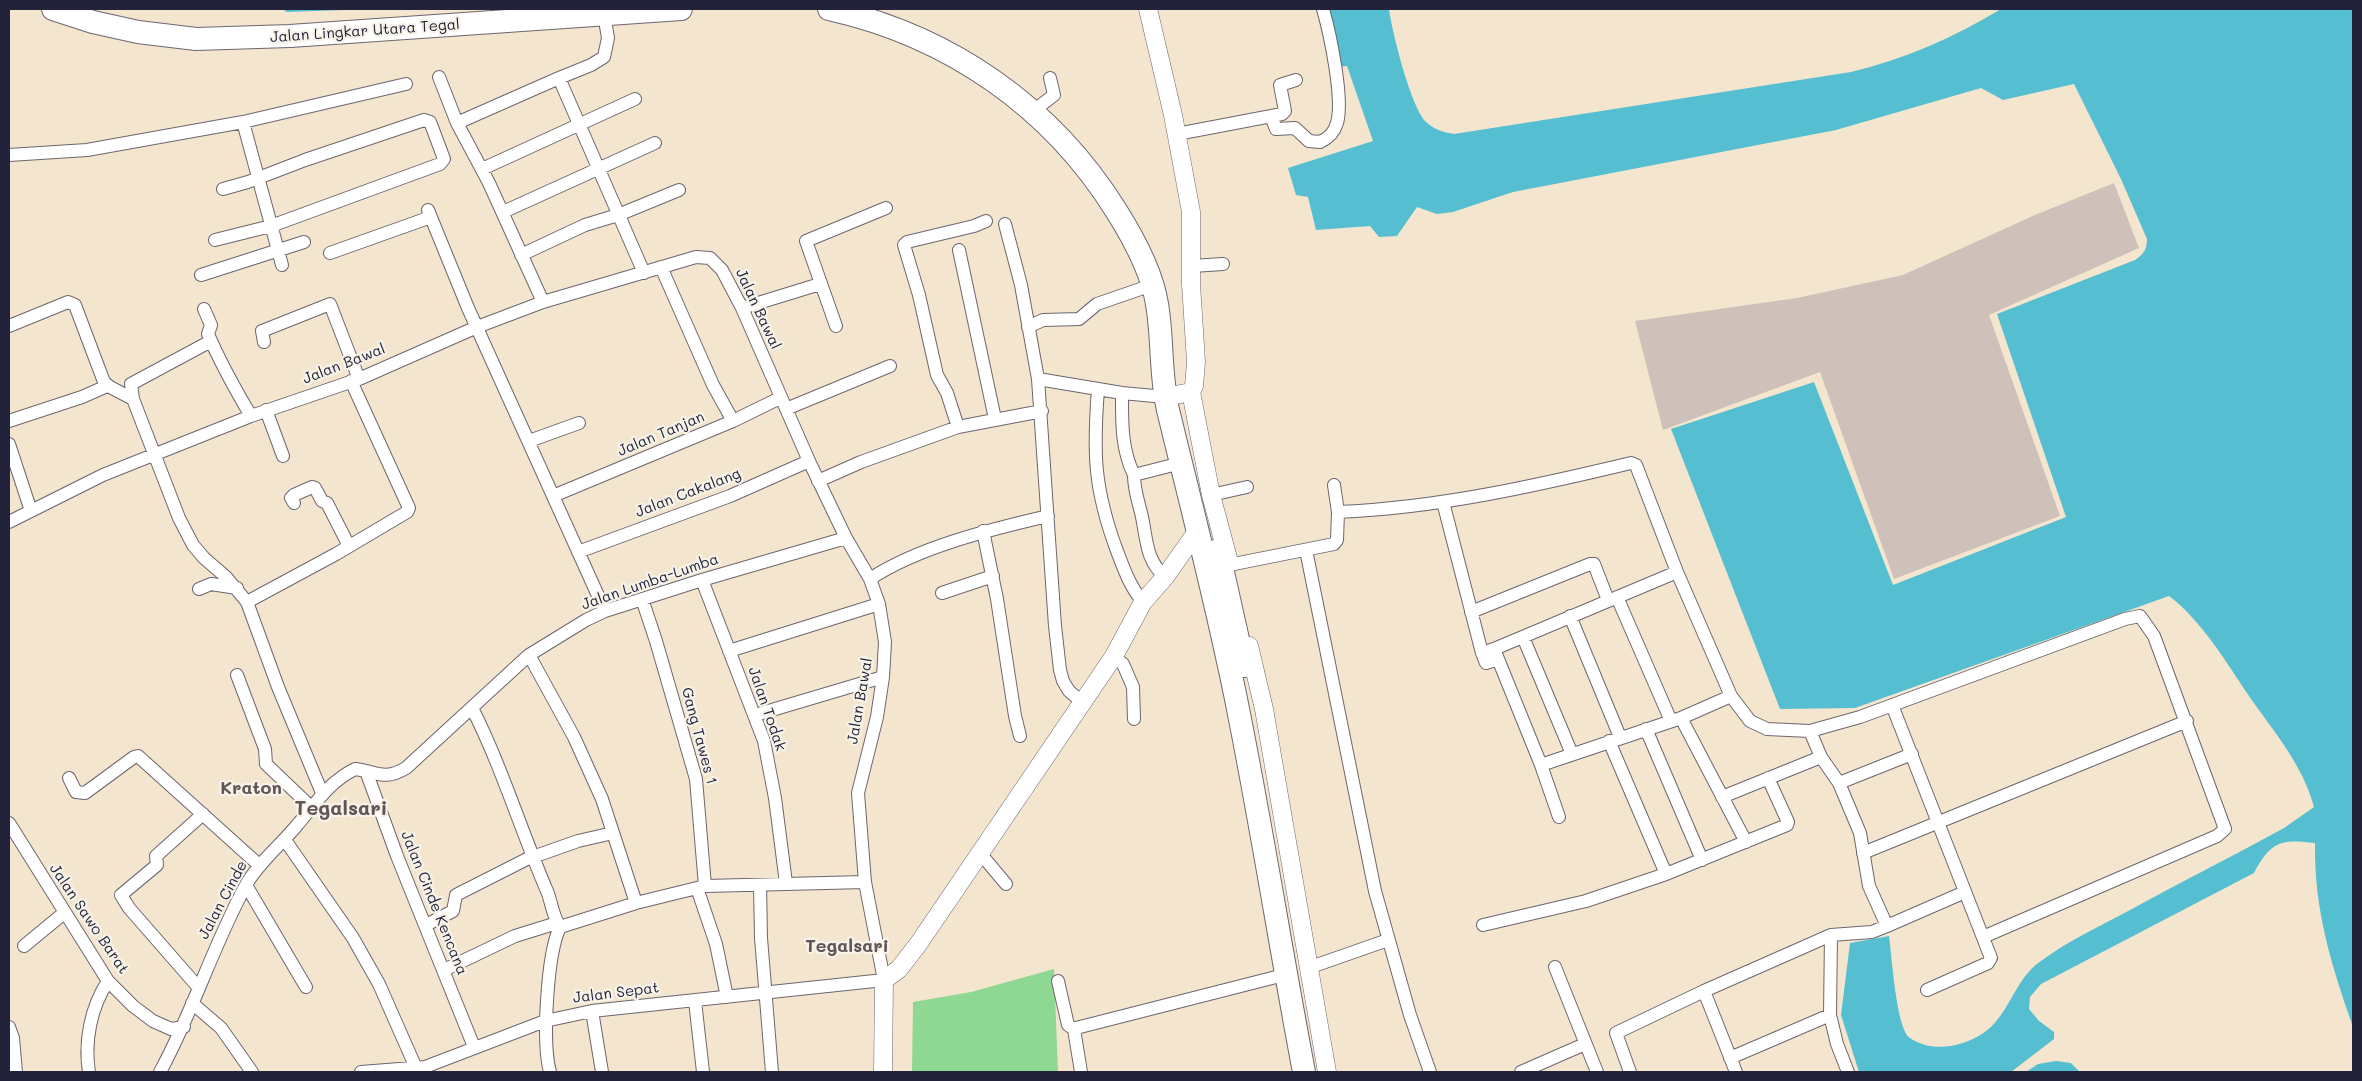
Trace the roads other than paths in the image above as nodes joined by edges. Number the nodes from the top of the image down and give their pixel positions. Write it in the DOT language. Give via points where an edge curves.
graph roads {
  1 [pos="52,9"];
  2 [pos="681,9"];
  3 [pos="829,9"];
  4 [pos="1148,9"];
  5 [pos="1323,9"];
  6 [pos="604,14"];
  7 [pos="440,77"];
  8 [pos="559,78"];
  9 [pos="1050,78"];
  10 [pos="1296,80"];
  11 [pos="406,84"];
  12 [pos="635,99"];
  13 [pos="1027,108"];
  14 [pos="1271,116"];
  15 [pos="243,122"];
  16 [pos="457,123"];
  17 [pos="580,125"];
  18 [pos="1177,134"];
  19 [pos="655,143"];
  20 [pos="9,155"];
  21 [pos="597,168"];
  22 [pos="482,169"];
  23 [pos="258,179"];
  24 [pos="224,189"];
  25 [pos="679,190"];
  26 [pos="886,208"];
  27 [pos="503,212"];
  28 [pos="618,215"];
  29 [pos="986,221"];
  30 [pos="1005,224"];
  31 [pos="271,226"];
  32 [pos="215,240"];
  33 [pos="304,242"];
  34 [pos="959,250"];
  35 [pos="279,251"];
  36 [pos="330,253"];
  37 [pos="521,255"];
  38 [pos="640,264"];
  39 [pos="1224,264"];
  40 [pos="282,265"];
  41 [pos="1192,266"];
  42 [pos="661,267"];
  43 [pos="201,275"];
  44 [pos="820,284"];
  45 [pos="1152,285"];
  46 [pos="543,302"];
  47 [pos="742,308"];
  48 [pos="204,309"];
  49 [pos="473,318"];
  50 [pos="9,326"];
  51 [pos="836,326"];
  52 [pos="1028,327"];
  53 [pos="211,341"];
  54 [pos="264,342"];
  55 [pos="890,366"];
  56 [pos="354,372"];
  57 [pos="1038,379"];
  58 [pos="107,386"];
  59 [pos="1098,389"];
  60 [pos="1122,393"];
  61 [pos="1179,395"];
  62 [pos="133,399"];
  63 [pos="783,403"];
  64 [pos="247,408"];
  65 [pos="266,410"];
  66 [pos="1042,411"];
  67 [pos="995,419"];
  68 [pos="9,421"];
  69 [pos="733,421"];
  70 [pos="579,423"];
  71 [pos="958,427"];
  72 [pos="529,441"];
  73 [pos="9,444"];
  74 [pos="160,452"];
  75 [pos="283,456"];
  76 [pos="809,461"];
  77 [pos="1181,463"];
  78 [pos="1134,475"];
  79 [pos="818,481"];
  80 [pos="1334,485"];
  81 [pos="1247,487"];
  82 [pos="1211,495"];
  83 [pos="553,496"];
  84 [pos="1443,502"];
  85 [pos="294,503"];
  86 [pos="29,506"];
  87 [pos="1338,512"];
  88 [pos="1048,516"];
  89 [pos="9,522"];
  90 [pos="983,531"];
  91 [pos="1195,533"];
  92 [pos="846,538"];
  93 [pos="349,546"];
  94 [pos="1306,550"];
  95 [pos="578,552"];
  96 [pos="1230,565"];
  97 [pos="1677,572"];
  98 [pos="993,576"];
  99 [pos="1165,577"];
  100 [pos="870,579"];
  101 [pos="702,580"];
  102 [pos="233,588"];
  103 [pos="199,589"];
  104 [pos="942,593"];
  105 [pos="642,599"];
  106 [pos="1612,599"];
  107 [pos="247,602"];
  108 [pos="1143,602"];
  109 [pos="879,604"];
  110 [pos="605,611"];
  111 [pos="1471,612"];
  112 [pos="1570,616"];
  113 [pos="1523,637"];
  114 [pos="729,651"];
  115 [pos="529,654"];
  116 [pos="1491,654"];
  117 [pos="1114,656"];
  118 [pos="237,675"];
  119 [pos="883,676"];
  120 [pos="1731,696"];
  121 [pos="1082,702"];
  122 [pos="1892,705"];
  123 [pos="472,708"];
  124 [pos="755,715"];
  125 [pos="1134,719"];
  126 [pos="1676,720"];
  127 [pos="2186,721"];
  128 [pos="1646,729"];
  129 [pos="1810,731"];
  130 [pos="1020,736"];
  131 [pos="1614,739"];
  132 [pos="1572,754"];
  133 [pos="1912,754"];
  134 [pos="1821,757"];
  135 [pos="1542,765"];
  136 [pos="366,771"];
  137 [pos="69,778"];
  138 [pos="1768,778"];
  139 [pos="1839,783"];
  140 [pos="322,793"];
  141 [pos="1722,797"];
  142 [pos="312,808"];
  143 [pos="203,814"];
  144 [pos="1559,817"];
  145 [pos="1939,823"];
  146 [pos="10,829"];
  147 [pos="613,833"];
  148 [pos="284,840"];
  149 [pos="1746,842"];
  150 [pos="980,853"];
  151 [pos="1863,853"];
  152 [pos="533,858"];
  153 [pos="1702,860"];
  154 [pos="259,865"];
  155 [pos="1666,874"];
  156 [pos="865,882"];
  157 [pos="786,883"];
  158 [pos="1006,884"];
  159 [pos="246,885"];
  160 [pos="760,885"];
  161 [pos="701,887"];
  162 [pos="1965,892"];
  163 [pos="636,903"];
  164 [pos="64,913"];
  165 [pos="426,925"];
  166 [pos="558,925"];
  167 [pos="1483,925"];
  168 [pos="1887,926"];
  169 [pos="1831,935"];
  170 [pos="1983,936"];
  171 [pos="1388,940"];
  172 [pos="24,946"];
  173 [pos="1555,967"];
  174 [pos="1308,968"];
  175 [pos="444,970"];
  176 [pos="1280,976"];
  177 [pos="108,980"];
  178 [pos="884,980"];
  179 [pos="1058,981"];
  180 [pos="198,987"];
  181 [pos="306,987"];
  182 [pos="1927,990"];
  183 [pos="1704,991"];
  184 [pos="766,993"];
  185 [pos="728,997"];
  186 [pos="695,1001"];
  187 [pos="192,1004"];
  188 [pos="592,1011"];
  189 [pos="1830,1015"];
  190 [pos="546,1021"];
  191 [pos="9,1027"];
  192 [pos="184,1027"];
  193 [pos="1074,1029"];
  194 [pos="1585,1044"];
  195 [pos="474,1047"];
  196 [pos="1730,1058"];
  197 [pos="424,1069"];
  198 [pos="16,1072"];
  199 [pos="89,1072"];
  200 [pos="160,1072"];
  201 [pos="252,1072"];
  202 [pos="361,1072"];
  203 [pos="386,1072"];
  204 [pos="550,1072"];
  205 [pos="602,1072"];
  206 [pos="703,1072"];
  207 [pos="772,1072"];
  208 [pos="883,1072"];
  209 [pos="1081,1072"];
  210 [pos="1296,1072"];
  211 [pos="1304,1072"];
  212 [pos="1319,1072"];
  213 [pos="1327,1072"];
  214 [pos="1430,1072"];
  215 [pos="1520,1072"];
  216 [pos="1597,1072"];
  217 [pos="1630,1072"];
  218 [pos="1736,1072"];
  219 [pos="1848,1072"];
  1 -- 6 [label="highway, Jalan Lingkar Utara Tegal" via="138,32 196,39 290,36"];
  2 -- 6 [label="highway, Jalan Lingkar Utara Tegal"];
  3 -- 13 [label="highway" via="900,30 1003,86"];
  4 -- 18 [label="street"];
  5 -- 14 [label="street" via="1339,99 1333,133 1320,142 1310,141 1295,128 1276,129"];
  6 -- 8 [label="street" via="608,38 604,57"];
  7 -- 16 [label="street"];
  8 -- 16 [label="street"];
  8 -- 17 [label="street"];
  9 -- 13 [label="street" via="1054,95"];
  10 -- 14 [label="street" via="1280,85 1284,112"];
  11 -- 15 [label="street"];
  12 -- 17 [label="street"];
  13 -- 45 [label="highway" via="1065,141 1086,167 1118,214"];
  14 -- 18 [label="street"];
  15 -- 20 [label="street" via="86,150"];
  15 -- 23 [label="street"];
  16 -- 22 [label="street"];
  17 -- 21 [label="street"];
  17 -- 22 [label="street"];
  18 -- 41 [label="street" via="1191,212"];
  19 -- 21 [label="street"];
  21 -- 27 [label="street"];
  21 -- 28 [label="street"];
  22 -- 27 [label="street"];
  23 -- 24 [label="street"];
  23 -- 31 [label="street"];
  23 -- 31 [label="street" via="424,120 430,122 443,156 440,164"];
  25 -- 28 [label="street"];
  26 -- 44 [label="street" via="806,241"];
  27 -- 37 [label="street"];
  28 -- 37 [label="street" via="585,225"];
  28 -- 38 [label="street"];
  29 -- 71 [label="street" via="904,244 937,376 947,393"];
  30 -- 52 [label="street"];
  31 -- 32 [label="street"];
  31 -- 35 [label="street"];
  33 -- 35 [label="street"];
  34 -- 67 [label="street"];
  35 -- 40 [label="street"];
  35 -- 43 [label="street"];
  36 -- 49 [label="street" via="430,213"];
  37 -- 46 [label="street"];
  38 -- 42 [label="street, Jalan Bawal"];
  38 -- 46 [label="street, Jalan Bawal"];
  39 -- 41 [label="street"];
  41 -- 61 [label="street" via="1194,386"];
  42 -- 47 [label="street, Jalan Bawal" via="696,257 710,258 722,270"];
  42 -- 69 [label="street" via="713,385"];
  44 -- 47 [label="street"];
  44 -- 51 [label="street"];
  45 -- 52 [label="street" via="1097,304 1080,319 1043,320"];
  45 -- 61 [label="highway"];
  46 -- 49 [label="street, Jalan Bawal"];
  47 -- 63 [label="street, Jalan Bawal"];
  48 -- 53 [label="street" via="211,325 208,334"];
  49 -- 56 [label="street, Jalan Bawal"];
  49 -- 72 [label="street"];
  50 -- 58 [label="street" via="72,302"];
  52 -- 57 [label="street"];
  53 -- 62 [label="street" via="133,383"];
  53 -- 64 [label="street"];
  54 -- 56 [label="street" via="262,331 330,304"];
  55 -- 63 [label="street, Jalan Tanjan"];
  56 -- 65 [label="street, Jalan Bawal"];
  56 -- 93 [label="street" via="409,508"];
  57 -- 59 [label="street"];
  57 -- 66 [label="street"];
  58 -- 62 [label="street"];
  58 -- 68 [label="street"];
  59 -- 60 [label="street"];
  59 -- 108 [label="street" via="1094,440 1097,484 1112,539 1126,574"];
  60 -- 61 [label="street"];
  60 -- 78 [label="street" via="1122,437"];
  61 -- 77 [label="highway"];
  61 -- 82 [label="street"];
  61 -- 212 [label="highway" via="1236,626"];
  62 -- 74 [label="street"];
  63 -- 69 [label="street, Jalan Tanjan"];
  63 -- 76 [label="street, Jalan Bawal"];
  64 -- 65 [label="street, Jalan Bawal"];
  64 -- 74 [label="street, Jalan Bawal"];
  65 -- 75 [label="street"];
  66 -- 67 [label="street"];
  66 -- 88 [label="street"];
  67 -- 71 [label="street"];
  69 -- 83 [label="street, Jalan Tanjan"];
  70 -- 72 [label="street"];
  71 -- 79 [label="street"];
  72 -- 83 [label="street"];
  73 -- 86 [label="street"];
  74 -- 86 [label="street, Jalan Bawal"];
  74 -- 102 [label="street" via="179,518 193,545"];
  76 -- 79 [label="street, Jalan Bawal"];
  76 -- 95 [label="street, Jalan Cakalang" via="730,496"];
  77 -- 78 [label="street"];
  77 -- 91 [label="highway"];
  78 -- 99 [label="street" via="1147,551"];
  79 -- 92 [label="street, Jalan Bawal"];
  80 -- 87 [label="street"];
  81 -- 82 [label="street"];
  82 -- 96 [label="street"];
  83 -- 95 [label="street"];
  84 -- 87 [label="street"];
  84 -- 97 [label="street" via="1631,463 1640,471"];
  84 -- 111 [label="street"];
  85 -- 93 [label="street" via="291,498 294,495 315,488"];
  86 -- 89 [label="street, Jalan Bawal"];
  87 -- 94 [label="street" via="1337,540"];
  88 -- 90 [label="street"];
  88 -- 121 [label="street" via="1060,670 1069,691"];
  90 -- 98 [label="street"];
  90 -- 100 [label="street" via="913,557"];
  91 -- 99 [label="street"];
  91 -- 176 [label="street"];
  91 -- 211 [label="highway" via="1237,705"];
  92 -- 100 [label="street, Jalan Bawal"];
  92 -- 101 [label="street, Jalan Lumba-Lumba"];
  93 -- 107 [label="street"];
  94 -- 96 [label="street"];
  94 -- 171 [label="street" via="1375,891"];
  95 -- 110 [label="street"];
  96 -- 174 [label="street" via="1264,709"];
  97 -- 106 [label="street"];
  97 -- 120 [label="street"];
  98 -- 104 [label="street"];
  98 -- 130 [label="street"];
  99 -- 108 [label="street"];
  100 -- 109 [label="street, Jalan Bawal"];
  101 -- 105 [label="street, Jalan Lumba-Lumba"];
  101 -- 114 [label="street, Jalan Todak"];
  102 -- 103 [label="street" via="211,584"];
  102 -- 107 [label="street"];
  105 -- 110 [label="street, Jalan Lumba-Lumba"];
  105 -- 161 [label="street, Gang Tawes 1" via="696,779"];
  106 -- 111 [label="street" via="1594,564 1590,564"];
  106 -- 112 [label="street"];
  106 -- 126 [label="street"];
  107 -- 140 [label="street"];
  108 -- 117 [label="street"];
  109 -- 114 [label="street"];
  109 -- 119 [label="street, Jalan Bawal" via="884,624"];
  110 -- 115 [label="street, Jalan Lumba-Lumba" via="566,630"];
  111 -- 116 [label="street"];
  112 -- 113 [label="street"];
  112 -- 131 [label="street"];
  113 -- 116 [label="street"];
  113 -- 132 [label="street"];
  114 -- 124 [label="street, Jalan Todak"];
  115 -- 123 [label="street, Jalan Lumba-Lumba"];
  115 -- 147 [label="street" via="574,738 602,799"];
  116 -- 135 [label="street"];
  117 -- 121 [label="street"];
  117 -- 125 [label="street" via="1123,664 1133,687"];
  118 -- 142 [label="street" via="264,746 266,764"];
  119 -- 124 [label="street"];
  119 -- 156 [label="street, Jalan Bawal" via="877,717 858,793"];
  120 -- 126 [label="street"];
  120 -- 129 [label="street" via="1750,722 1776,730"];
  121 -- 150 [label="street"];
  122 -- 127 [label="street" via="2140,616 2154,636"];
  122 -- 129 [label="street"];
  122 -- 133 [label="street"];
  123 -- 136 [label="street, Jalan Lumba-Lumba" via="396,774 385,777"];
  123 -- 152 [label="street" via="489,743"];
  124 -- 157 [label="street, Jalan Todak" via="769,760"];
  126 -- 128 [label="street"];
  126 -- 141 [label="street"];
  127 -- 145 [label="street"];
  127 -- 170 [label="street" via="2223,821 2222,833"];
  128 -- 131 [label="street"];
  128 -- 153 [label="street"];
  129 -- 134 [label="street"];
  131 -- 132 [label="street"];
  131 -- 155 [label="street"];
  132 -- 135 [label="street"];
  133 -- 139 [label="street"];
  133 -- 145 [label="street"];
  134 -- 138 [label="street"];
  134 -- 139 [label="street"];
  135 -- 144 [label="street"];
  136 -- 140 [label="street, Jalan Cinde" via="355,769"];
  136 -- 165 [label="street, Jalan Cinde Kencana"];
  137 -- 143 [label="street" via="76,792 84,793 138,756"];
  138 -- 141 [label="street"];
  138 -- 149 [label="street" via="1788,824"];
  139 -- 151 [label="street" via="1860,833"];
  140 -- 142 [label="street, Jalan Cinde"];
  141 -- 149 [label="street"];
  142 -- 148 [label="street, Jalan Cinde"];
  143 -- 154 [label="street"];
  143 -- 180 [label="street" via="156,856 157,865 121,895"];
  145 -- 151 [label="street"];
  145 -- 162 [label="street"];
  146 -- 164 [label="street, Jalan Sawo Barat"];
  147 -- 152 [label="street" via="578,841"];
  147 -- 163 [label="street"];
  148 -- 154 [label="street, Jalan Cinde"];
  148 -- 197 [label="street" via="354,938"];
  149 -- 153 [label="street"];
  150 -- 158 [label="street"];
  150 -- 178 [label="street" via="900,969"];
  151 -- 168 [label="street" via="1869,886"];
  152 -- 165 [label="street" via="456,895 453,911"];
  152 -- 166 [label="street"];
  153 -- 155 [label="street"];
  154 -- 159 [label="street, Jalan Cinde"];
  155 -- 167 [label="street" via="1586,901"];
  156 -- 157 [label="street"];
  156 -- 178 [label="street, Jalan Bawal"];
  157 -- 160 [label="street"];
  159 -- 180 [label="street, Jalan Cinde"];
  159 -- 181 [label="street"];
  160 -- 161 [label="street"];
  160 -- 184 [label="street"];
  161 -- 163 [label="street"];
  161 -- 185 [label="street, Gang Tawes 1"];
  162 -- 168 [label="street"];
  162 -- 170 [label="street"];
  163 -- 166 [label="street"];
  164 -- 172 [label="street"];
  164 -- 177 [label="street, Jalan Sawo Barat"];
  165 -- 175 [label="street, Jalan Cinde Kencana"];
  166 -- 175 [label="street" via="515,936"];
  166 -- 190 [label="street"];
  168 -- 169 [label="street" via="1872,932"];
  169 -- 183 [label="street"];
  169 -- 189 [label="street"];
  170 -- 182 [label="street" via="1991,954 1988,963"];
  171 -- 174 [label="street"];
  171 -- 214 [label="street"];
  173 -- 194 [label="street"];
  174 -- 213 [label="street"];
  175 -- 195 [label="street, Jalan Cinde Kencana"];
  176 -- 193 [label="street"];
  176 -- 210 [label="street"];
  177 -- 192 [label="street, Jalan Sawo Barat" via="133,1006 154,1021 171,1030"];
  177 -- 199 [label="street" via="94,1008 87,1050"];
  178 -- 184 [label="street, Jalan Sepat"];
  178 -- 208 [label="street"];
  179 -- 193 [label="street" via="1068,1025"];
  180 -- 187 [label="street, Jalan Cinde"];
  183 -- 196 [label="street"];
  183 -- 217 [label="street" via="1616,1034"];
  184 -- 185 [label="street, Jalan Sepat"];
  184 -- 207 [label="street"];
  185 -- 186 [label="street, Jalan Sepat"];
  186 -- 188 [label="street, Jalan Sepat"];
  186 -- 206 [label="street"];
  187 -- 192 [label="street, Jalan Cinde"];
  187 -- 201 [label="street" via="221,1028"];
  188 -- 190 [label="street, Jalan Sepat"];
  188 -- 205 [label="street"];
  189 -- 196 [label="street"];
  189 -- 219 [label="street"];
  190 -- 195 [label="street, Jalan Sepat"];
  190 -- 204 [label="street"];
  191 -- 198 [label="street"];
  192 -- 200 [label="street, Jalan Cinde"];
  193 -- 209 [label="street"];
  194 -- 215 [label="street"];
  194 -- 216 [label="street"];
  195 -- 197 [label="street, Jalan Sepat"];
  196 -- 218 [label="street"];
  197 -- 203 [label="street, Jalan Sepat"];
  202 -- 203 [label="street, Jalan Sepat"];
}
